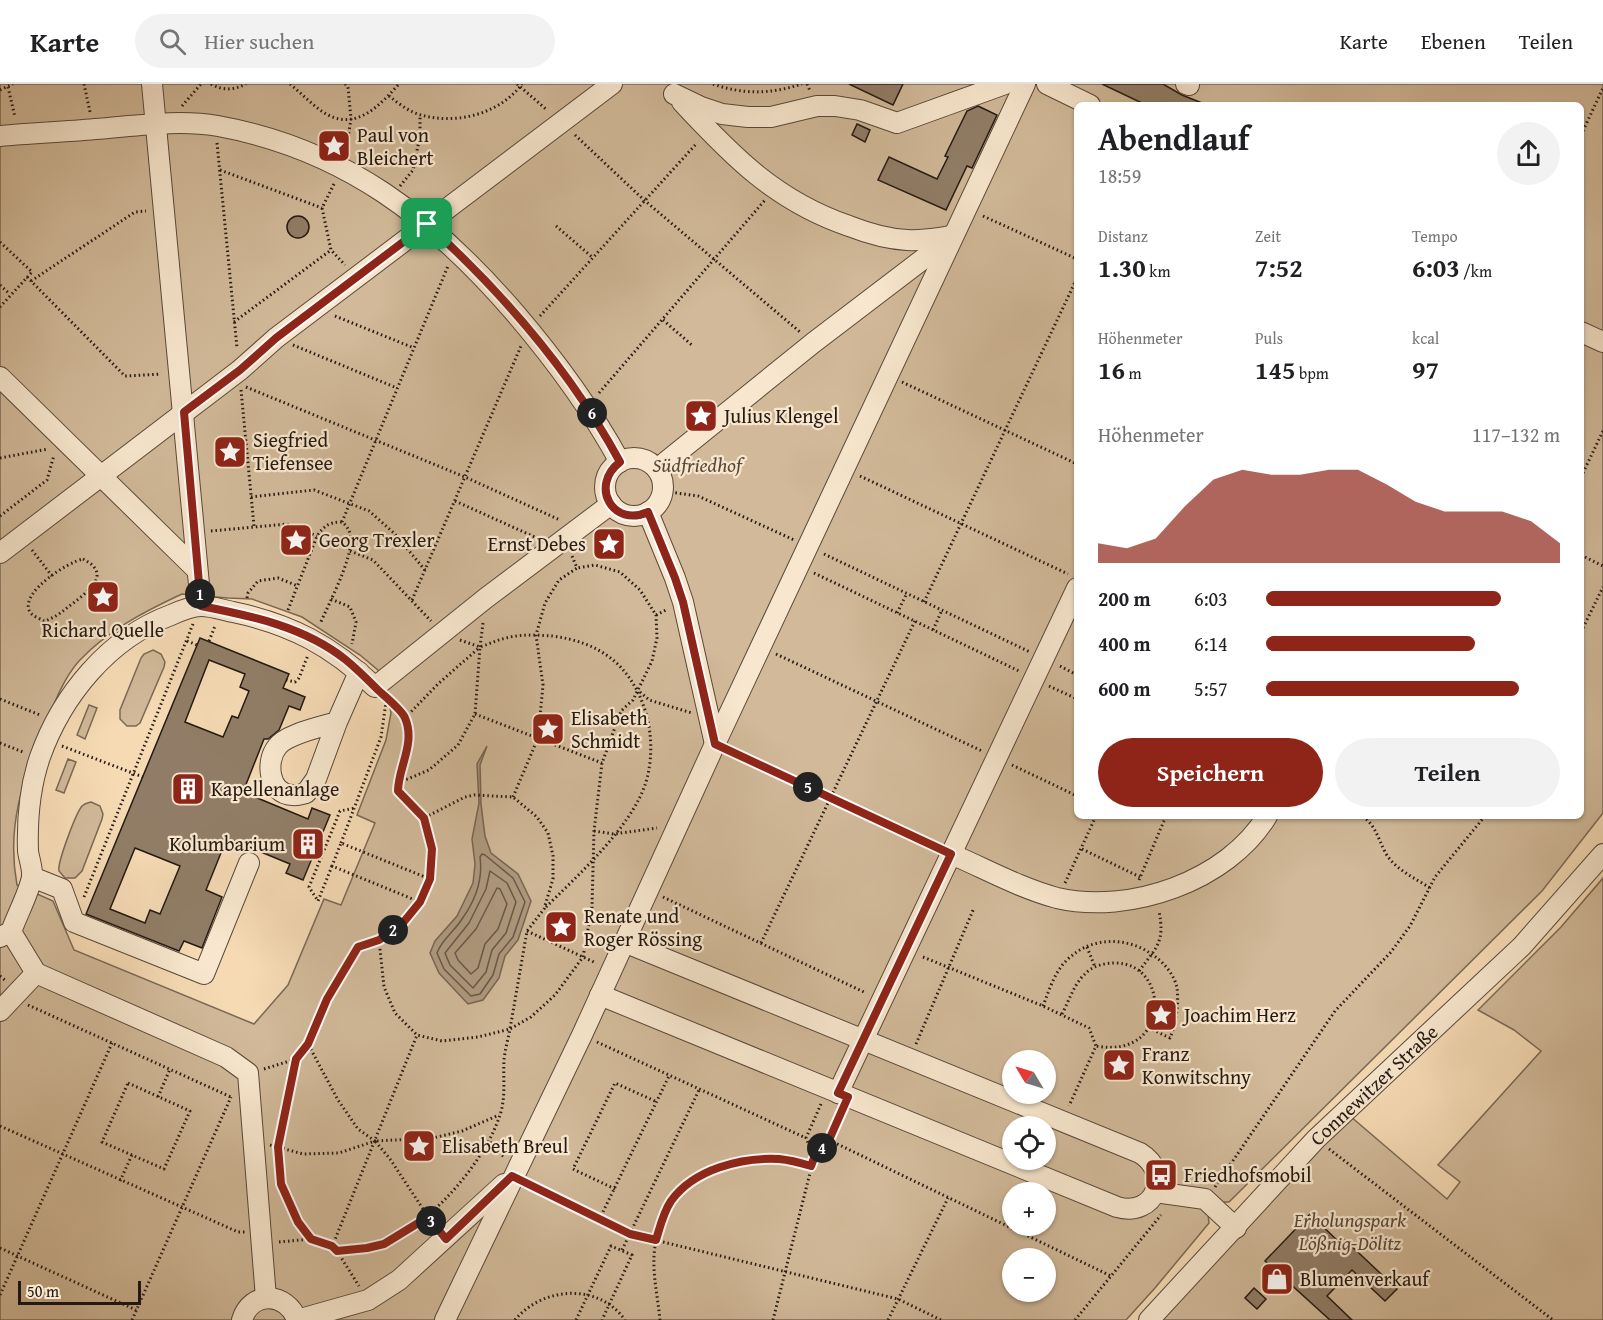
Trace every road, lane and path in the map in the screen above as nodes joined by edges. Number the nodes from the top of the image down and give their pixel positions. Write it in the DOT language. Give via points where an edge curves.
graph roads {
  1 [pos="13,84"];
  2 [pos="84,84"];
  3 [pos="152,84"];
  4 [pos="211,84"];
  5 [pos="246,84"];
  6 [pos="290,84"];
  7 [pos="345,84"];
  8 [pos="351,84"];
  9 [pos="399,84"];
  10 [pos="612,84"];
  11 [pos="713,84"];
  12 [pos="802,84"];
  13 [pos="1005,84"];
  14 [pos="1025,84"];
  15 [pos="1047,84"];
  16 [pos="520,85"];
  17 [pos="8,87"];
  18 [pos="1603,88"];
  19 [pos="669,89"];
  20 [pos="0,90"];
  21 [pos="389,96"];
  22 [pos="1084,102"];
  23 [pos="420,115"];
  24 [pos="561,122"];
  25 [pos="156,124"];
  26 [pos="216,126"];
  27 [pos="93,129"];
  28 [pos="1584,129"];
  29 [pos="709,131"];
  30 [pos="10,135"];
  31 [pos="220,170"];
  32 [pos="774,189"];
  33 [pos="391,196"];
  34 [pos="644,200"];
  35 [pos="322,208"];
  36 [pos="165,209"];
  37 [pos="967,209"];
  38 [pos="427,224"];
  39 [pos="556,226"];
  40 [pos="955,236"];
  41 [pos="0,242"];
  42 [pos="455,249"];
  43 [pos="331,250"];
  44 [pos="592,257"];
  45 [pos="1074,258"];
  46 [pos="714,260"];
  47 [pos="27,277"];
  48 [pos="31,281"];
  49 [pos="1074,284"];
  50 [pos="0,285"];
  51 [pos="10,294"];
  52 [pos="0,307"];
  53 [pos="316,308"];
  54 [pos="663,320"];
  55 [pos="234,322"];
  56 [pos="529,329"];
  57 [pos="1584,333"];
  58 [pos="276,338"];
  59 [pos="1603,342"];
  60 [pos="813,343"];
  61 [pos="693,346"];
  62 [pos="414,348"];
  63 [pos="240,370"];
  64 [pos="178,373"];
  65 [pos="889,375"];
  66 [pos="0,376"];
  67 [pos="397,388"];
  68 [pos="588,406"];
  69 [pos="184,412"];
  70 [pos="1005,430"];
  71 [pos="1603,431"];
  72 [pos="375,441"];
  73 [pos="0,458"];
  74 [pos="620,462"];
  75 [pos="1074,463"];
  76 [pos="657,469"];
  77 [pos="845,469"];
  78 [pos="1584,471"];
  79 [pos="100,476"];
  80 [pos="465,477"];
  81 [pos="662,491"];
  82 [pos="251,497"];
  83 [pos="455,501"];
  84 [pos="349,503"];
  85 [pos="611,504"];
  86 [pos="648,512"];
  87 [pos="0,516"];
  88 [pos="342,522"];
  89 [pos="961,524"];
  90 [pos="254,526"];
  91 [pos="194,533"];
  92 [pos="21,536"];
  93 [pos="317,536"];
  94 [pos="567,537"];
  95 [pos="808,546"];
  96 [pos="350,551"];
  97 [pos="0,553"];
  98 [pos="1584,556"];
  99 [pos="799,565"];
  100 [pos="1603,566"];
  101 [pos="577,568"];
  102 [pos="197,570"];
  103 [pos="425,570"];
  104 [pos="52,576"];
  105 [pos="1074,577"];
  106 [pos="298,586"];
  107 [pos="1603,587"];
  108 [pos="906,593"];
  109 [pos="1074,594"];
  110 [pos="331,599"];
  111 [pos="412,600"];
  112 [pos="924,602"];
  113 [pos="201,606"];
  114 [pos="942,610"];
  115 [pos="897,613"];
  116 [pos="242,614"];
  117 [pos="915,621"];
  118 [pos="282,626"];
  119 [pos="1584,626"];
  120 [pos="933,630"];
  121 [pos="441,634"];
  122 [pos="536,635"];
  123 [pos="314,639"];
  124 [pos="187,641"];
  125 [pos="197,645"];
  126 [pos="480,647"];
  127 [pos="761,647"];
  128 [pos="1044,658"];
  129 [pos="352,666"];
  130 [pos="1034,679"];
  131 [pos="286,680"];
  132 [pos="639,691"];
  133 [pos="380,692"];
  134 [pos="1074,698"];
  135 [pos="0,699"];
  136 [pos="877,702"];
  137 [pos="475,714"];
  138 [pos="405,718"];
  139 [pos="708,718"];
  140 [pos="54,721"];
  141 [pos="337,722"];
  142 [pos="538,738"];
  143 [pos="47,740"];
  144 [pos="0,742"];
  145 [pos="715,744"];
  146 [pos="997,758"];
  147 [pos="39,759"];
  148 [pos="602,763"];
  149 [pos="134,773"];
  150 [pos="143,777"];
  151 [pos="398,783"];
  152 [pos="1074,795"];
  153 [pos="513,796"];
  154 [pos="831,797"];
  155 [pos="355,808"];
  156 [pos="424,818"];
  157 [pos="1095,819"];
  158 [pos="1165,819"];
  159 [pos="1265,819"];
  160 [pos="1366,819"];
  161 [pos="1482,819"];
  162 [pos="594,831"];
  163 [pos="614,834"];
  164 [pos="674,834"];
  165 [pos="341,843"];
  166 [pos="1081,849"];
  167 [pos="951,854"];
  168 [pos="1603,854"];
  169 [pos="592,860"];
  170 [pos="249,862"];
  171 [pos="332,866"];
  172 [pos="32,877"];
  173 [pos="1140,877"];
  174 [pos="430,879"];
  175 [pos="1430,888"];
  176 [pos="648,890"];
  177 [pos="1156,895"];
  178 [pos="1058,898"];
  179 [pos="1129,900"];
  180 [pos="420,902"];
  181 [pos="974,908"];
  182 [pos="544,909"];
  183 [pos="74,922"];
  184 [pos="527,932"];
  185 [pos="5,935"];
  186 [pos="379,940"];
  187 [pos="624,942"];
  188 [pos="761,944"];
  189 [pos="1087,947"];
  190 [pos="906,950"];
  191 [pos="1152,953"];
  192 [pos="583,957"];
  193 [pos="1095,967"];
  194 [pos="949,968"];
  195 [pos="611,971"];
  196 [pos="1139,971"];
  197 [pos="36,973"];
  198 [pos="600,995"];
  199 [pos="882,1000"];
  200 [pos="6,1005"];
  201 [pos="1043,1006"];
  202 [pos="1155,1012"];
  203 [pos="1177,1012"];
  204 [pos="1062,1014"];
  205 [pos="1149,1028"];
  206 [pos="510,1029"];
  207 [pos="417,1035"];
  208 [pos="582,1035"];
  209 [pos="863,1040"];
  210 [pos="112,1043"];
  211 [pos="308,1044"];
  212 [pos="1096,1046"];
  213 [pos="296,1059"];
  214 [pos="909,1059"];
  215 [pos="170,1069"];
  216 [pos="248,1073"];
  217 [pos="670,1076"];
  218 [pos="699,1089"];
  219 [pos="838,1093"];
  220 [pos="158,1097"];
  221 [pos="231,1097"];
  222 [pos="250,1102"];
  223 [pos="657,1102"];
  224 [pos="501,1114"];
  225 [pos="1062,1122"];
  226 [pos="0,1126"];
  227 [pos="806,1138"];
  228 [pos="1316,1139"];
  229 [pos="254,1140"];
  230 [pos="829,1140"];
  231 [pos="375,1141"];
  232 [pos="490,1141"];
  233 [pos="278,1147"];
  234 [pos="63,1155"];
  235 [pos="132,1155"];
  236 [pos="814,1158"];
  237 [pos="811,1166"];
  238 [pos="514,1172"];
  239 [pos="120,1181"];
  240 [pos="615,1189"];
  241 [pos="1155,1192"];
  242 [pos="1178,1195"];
  243 [pos="948,1198"];
  244 [pos="1205,1199"];
  245 [pos="182,1208"];
  246 [pos="428,1217"];
  247 [pos="599,1220"];
  248 [pos="1236,1228"];
  249 [pos="630,1234"];
  250 [pos="262,1238"];
  251 [pos="311,1239"];
  252 [pos="446,1239"];
  253 [pos="656,1240"];
  254 [pos="332,1246"];
  255 [pos="0,1248"];
  256 [pos="622,1250"];
  257 [pos="337,1251"];
  258 [pos="17,1256"];
  259 [pos="785,1272"];
  260 [pos="1111,1276"];
  261 [pos="0,1295"];
  262 [pos="588,1295"];
  263 [pos="266,1298"];
  264 [pos="898,1299"];
  265 [pos="368,1300"];
  266 [pos="609,1304"];
  267 [pos="136,1310"];
  268 [pos="132,1320"];
  269 [pos="242,1320"];
  270 [pos="297,1320"];
  271 [pos="445,1320"];
  272 [pos="515,1320"];
  273 [pos="576,1320"];
  274 [pos="602,1320"];
  275 [pos="625,1320"];
  276 [pos="660,1320"];
  277 [pos="773,1320"];
  278 [pos="888,1320"];
  279 [pos="940,1320"];
  280 [pos="1075,1320"];
  281 [pos="1149,1320"];
  282 [pos="1553,1320"];
  1 -- 17 [label="path"];
  2 -- 27 [label="path"];
  3 -- 25 [label="street"];
  4 -- 5 [label="path" via="235,90"];
  6 -- 21 [label="path" via="336,118 351,119 371,112"];
  7 -- 8 [label="path"];
  9 -- 21 [label="path"];
  10 -- 24 [label="street"];
  11 -- 12 [label="path" via="757,93"];
  13 -- 19 [label="street" via="897,123 835,106 817,106 771,117 722,114 700,107"];
  14 -- 37 [label="street"];
  15 -- 22 [label="street"];
  16 -- 23 [label="path" via="499,105 475,116"];
  16 -- 24 [label="path"];
  17 -- 20 [label="path"];
  17 -- 30 [label="path"];
  18 -- 28 [label="path"];
  19 -- 29 [label="street"];
  21 -- 23 [label="path"];
  23 -- 33 [label="path" via="413,170"];
  24 -- 34 [label="path"];
  24 -- 38 [label="street"];
  25 -- 26 [label="street"];
  25 -- 27 [label="street"];
  25 -- 36 [label="street"];
  26 -- 31 [label="path"];
  26 -- 33 [label="street" via="304,150"];
  27 -- 30 [label="street"];
  29 -- 32 [label="street"];
  29 -- 34 [label="path"];
  31 -- 35 [label="path"];
  31 -- 55 [label="path"];
  32 -- 40 [label="street" via="832,221 867,232 904,240"];
  32 -- 46 [label="path"];
  33 -- 38 [label="street"];
  34 -- 44 [label="path"];
  34 -- 46 [label="path"];
  36 -- 48 [label="path" via="135,212"];
  36 -- 64 [label="street"];
  37 -- 40 [label="street"];
  37 -- 45 [label="path"];
  38 -- 42 [label="street"];
  38 -- 53 [label="street"];
  39 -- 44 [label="path"];
  40 -- 60 [label="street"];
  40 -- 65 [label="street"];
  41 -- 47 [label="path" via="32,272"];
  42 -- 56 [label="street"];
  42 -- 62 [label="path"];
  43 -- 55 [label="path"];
  44 -- 56 [label="path"];
  46 -- 54 [label="path"];
  46 -- 60 [label="path"];
  47 -- 48 [label="path"];
  47 -- 51 [label="path"];
  48 -- 64 [label="path" via="125,376"];
  49 -- 70 [label="path"];
  50 -- 51 [label="path"];
  51 -- 52 [label="path"];
  53 -- 58 [label="street"];
  53 -- 62 [label="path"];
  54 -- 61 [label="path"];
  54 -- 68 [label="path"];
  55 -- 63 [label="path"];
  56 -- 68 [label="street"];
  56 -- 80 [label="path"];
  57 -- 59 [label="street"];
  58 -- 63 [label="street"];
  58 -- 67 [label="path"];
  60 -- 76 [label="street"];
  62 -- 67 [label="path"];
  63 -- 69 [label="street"];
  64 -- 69 [label="street"];
  65 -- 70 [label="path"];
  65 -- 77 [label="street"];
  66 -- 79 [label="street"];
  67 -- 72 [label="path"];
  68 -- 74 [label="street"];
  69 -- 79 [label="street"];
  69 -- 91 [label="street"];
  70 -- 75 [label="path"];
  70 -- 89 [label="path"];
  71 -- 78 [label="path"];
  72 -- 80 [label="path"];
  72 -- 82 [label="path" via="240,385"];
  72 -- 84 [label="path"];
  73 -- 87 [label="path" via="56,447 47,480"];
  74 -- 76 [label="street" via="638,458"];
  74 -- 85 [label="street" via="611,469 605,483"];
  76 -- 81 [label="street"];
  77 -- 89 [label="path"];
  77 -- 95 [label="street"];
  79 -- 92 [label="street"];
  79 -- 102 [label="street"];
  80 -- 83 [label="path"];
  80 -- 94 [label="path"];
  81 -- 86 [label="street" via="657,505"];
  81 -- 95 [label="path" via="698,496"];
  82 -- 84 [label="path" via="314,490"];
  82 -- 90 [label="path"];
  83 -- 94 [label="path"];
  83 -- 103 [label="path"];
  84 -- 88 [label="path"];
  84 -- 103 [label="path" via="369,511 394,533"];
  85 -- 86 [label="street" via="630,515"];
  85 -- 94 [label="street"];
  86 -- 139 [label="street" via="683,602"];
  88 -- 93 [label="path" via="323,527"];
  88 -- 96 [label="path" via="351,536"];
  89 -- 105 [label="path"];
  89 -- 112 [label="path"];
  90 -- 91 [label="path"];
  90 -- 93 [label="path" via="287,524"];
  91 -- 102 [label="street"];
  92 -- 97 [label="street"];
  92 -- 104 [label="path"];
  93 -- 106 [label="path"];
  94 -- 101 [label="path"];
  94 -- 121 [label="street"];
  95 -- 99 [label="street"];
  95 -- 108 [label="path"];
  96 -- 110 [label="path"];
  96 -- 111 [label="path" via="373,560"];
  98 -- 100 [label="path"];
  99 -- 115 [label="path"];
  99 -- 127 [label="street"];
  101 -- 122 [label="path" via="560,580 545,603"];
  101 -- 132 [label="path" via="595,565 620,572 640,590 656,615 652,661"];
  102 -- 113 [label="street"];
  103 -- 111 [label="path"];
  104 -- 104 [label="path" via="28,600 29,610 44,621 92,588 97,579 96,571 83,559 73,561"];
  106 -- 116 [label="path" via="278,578 258,581 248,593"];
  106 -- 118 [label="path"];
  107 -- 119 [label="path"];
  108 -- 112 [label="path"];
  108 -- 115 [label="path"];
  109 -- 128 [label="street"];
  110 -- 123 [label="path"];
  110 -- 129 [label="path" via="350,607 356,622"];
  111 -- 121 [label="path"];
  112 -- 114 [label="path"];
  113 -- 116 [label="street"];
  113 -- 124 [label="path"];
  113 -- 140 [label="street" via="155,621 122,641 90,670"];
  114 -- 120 [label="path"];
  114 -- 128 [label="path"];
  115 -- 117 [label="path"];
  116 -- 118 [label="street"];
  117 -- 120 [label="path"];
  117 -- 136 [label="path"];
  118 -- 123 [label="street"];
  120 -- 130 [label="path"];
  121 -- 133 [label="street"];
  122 -- 126 [label="path" via="507,638"];
  122 -- 132 [label="path" via="568,638 602,650 626,672"];
  122 -- 142 [label="path" via="543,685"];
  123 -- 129 [label="street"];
  123 -- 131 [label="path" via="299,678 295,682"];
  124 -- 125 [label="path"];
  124 -- 149 [label="path"];
  126 -- 137 [label="path"];
  126 -- 138 [label="path"];
  127 -- 136 [label="path"];
  127 -- 145 [label="street"];
  128 -- 130 [label="street"];
  129 -- 133 [label="street"];
  129 -- 141 [label="street"];
  130 -- 134 [label="path"];
  130 -- 146 [label="street"];
  132 -- 139 [label="path" via="649,700"];
  132 -- 148 [label="path" via="621,711"];
  132 -- 163 [label="path" via="650,728 651,757 638,802"];
  133 -- 138 [label="path"];
  133 -- 155 [label="path" via="381,737"];
  135 -- 140 [label="path"];
  136 -- 146 [label="path"];
  136 -- 154 [label="path"];
  137 -- 142 [label="path"];
  137 -- 151 [label="path" via="458,746 429,770"];
  138 -- 151 [label="path" via="408,737"];
  139 -- 145 [label="street"];
  140 -- 143 [label="street"];
  142 -- 148 [label="path"];
  142 -- 153 [label="path"];
  143 -- 147 [label="street"];
  143 -- 149 [label="path"];
  144 -- 147 [label="path"];
  145 -- 154 [label="path"];
  145 -- 164 [label="street"];
  146 -- 152 [label="path"];
  146 -- 167 [label="street"];
  147 -- 172 [label="street" via="29,804"];
  148 -- 162 [label="path"];
  149 -- 150 [label="path"];
  149 -- 183 [label="path"];
  151 -- 156 [label="path" via="398,791"];
  153 -- 156 [label="path" via="465,797"];
  153 -- 182 [label="path" via="537,817 548,833 553,879"];
  154 -- 167 [label="path"];
  154 -- 188 [label="path"];
  155 -- 165 [label="path"];
  155 -- 171 [label="path" via="339,811 309,887 318,901"];
  156 -- 174 [label="path" via="432,849"];
  157 -- 166 [label="path"];
  158 -- 173 [label="path"];
  159 -- 177 [label="street" via="1244,845 1219,865"];
  160 -- 175 [label="path" via="1394,864"];
  161 -- 175 [label="path" via="1451,855"];
  162 -- 163 [label="path"];
  162 -- 169 [label="path"];
  163 -- 164 [label="path" via="657,828"];
  163 -- 169 [label="path"];
  164 -- 176 [label="street"];
  165 -- 171 [label="path"];
  165 -- 174 [label="path"];
  166 -- 173 [label="path"];
  166 -- 178 [label="path"];
  167 -- 178 [label="street"];
  167 -- 190 [label="street"];
  168 -- 228 [label="street, Connewitzer Straße" via="1522,946"];
  169 -- 182 [label="path"];
  169 -- 192 [label="path" via="592,907"];
  170 -- 183 [label="street" via="204,974"];
  171 -- 180 [label="path"];
  172 -- 183 [label="street" via="62,889"];
  172 -- 185 [label="street"];
  173 -- 179 [label="path"];
  174 -- 180 [label="path"];
  175 -- 244 [label="path" via="1410,926 1335,1011"];
  176 -- 187 [label="street"];
  176 -- 188 [label="path"];
  177 -- 179 [label="street"];
  177 -- 191 [label="path" via="1161,941"];
  178 -- 179 [label="street"];
  180 -- 186 [label="path" via="402,924"];
  181 -- 194 [label="path"];
  182 -- 184 [label="path"];
  184 -- 192 [label="path"];
  184 -- 206 [label="path"];
  185 -- 197 [label="street"];
  186 -- 207 [label="path" via="384,987 394,1013"];
  186 -- 211 [label="path" via="358,947 327,999"];
  187 -- 195 [label="street"];
  187 -- 209 [label="street"];
  188 -- 199 [label="path"];
  189 -- 191 [label="path" via="1121,941"];
  189 -- 193 [label="path"];
  189 -- 201 [label="path" via="1064,962"];
  190 -- 194 [label="path"];
  190 -- 199 [label="street"];
  191 -- 196 [label="path"];
  191 -- 203 [label="path" via="1177,987"];
  192 -- 195 [label="path"];
  192 -- 206 [label="path" via="555,995 531,1017"];
  193 -- 196 [label="path" via="1121,963"];
  193 -- 204 [label="path" via="1083,975"];
  194 -- 201 [label="path"];
  194 -- 214 [label="path"];
  195 -- 198 [label="street"];
  196 -- 202 [label="path" via="1154,996"];
  197 -- 200 [label="street"];
  197 -- 216 [label="street" via="226,1057"];
  198 -- 208 [label="street"];
  198 -- 219 [label="street"];
  199 -- 209 [label="street"];
  200 -- 210 [label="path"];
  201 -- 204 [label="path"];
  202 -- 203 [label="path"];
  202 -- 205 [label="path"];
  203 -- 205 [label="path" via="1170,1038"];
  204 -- 212 [label="path" via="1089,1028"];
  205 -- 212 [label="path" via="1127,1045"];
  206 -- 207 [label="path" via="442,1041"];
  206 -- 224 [label="path"];
  207 -- 231 [label="path"];
  208 -- 217 [label="path"];
  208 -- 238 [label="street"];
  209 -- 214 [label="street"];
  209 -- 219 [label="street"];
  210 -- 215 [label="path"];
  210 -- 234 [label="path"];
  211 -- 213 [label="path"];
  211 -- 231 [label="path" via="358,1129"];
  212 -- 225 [label="path"];
  213 -- 216 [label="path"];
  213 -- 233 [label="path"];
  214 -- 225 [label="street"];
  215 -- 220 [label="path"];
  215 -- 221 [label="path"];
  216 -- 222 [label="street"];
  217 -- 218 [label="path"];
  217 -- 223 [label="path"];
  218 -- 227 [label="path"];
  218 -- 249 [label="path"];
  219 -- 227 [label="path"];
  219 -- 230 [label="path"];
  219 -- 241 [label="street" via="1117,1208 1139,1208"];
  220 -- 235 [label="path" via="128,1083 102,1142"];
  220 -- 235 [label="path" via="190,1111 165,1169"];
  221 -- 222 [label="path"];
  221 -- 245 [label="path"];
  222 -- 229 [label="street"];
  223 -- 240 [label="path"];
  223 -- 240 [label="path" via="615,1083 573,1169"];
  224 -- 231 [label="path" via="462,1131 433,1138"];
  224 -- 232 [label="path"];
  225 -- 241 [label="street" via="1146,1157 1156,1170"];
  226 -- 234 [label="path"];
  227 -- 236 [label="path"];
  228 -- 248 [label="street, Connewitzer Straße"];
  228 -- 282 [label="path"];
  229 -- 233 [label="path"];
  229 -- 250 [label="street"];
  230 -- 236 [label="path"];
  230 -- 243 [label="path"];
  231 -- 233 [label="path" via="339,1153 303,1154"];
  231 -- 246 [label="path"];
  231 -- 254 [label="path"];
  232 -- 238 [label="path"];
  232 -- 246 [label="path" via="465,1178"];
  233 -- 251 [label="path" via="281,1184 298,1222"];
  234 -- 239 [label="path"];
  234 -- 258 [label="path"];
  235 -- 239 [label="path"];
  236 -- 237 [label="path"];
  237 -- 253 [label="path" via="782,1159 752,1159 705,1173 687,1184 671,1202"];
  237 -- 259 [label="path"];
  238 -- 247 [label="path"];
  238 -- 252 [label="street"];
  238 -- 271 [label="street"];
  239 -- 245 [label="path"];
  240 -- 247 [label="path"];
  241 -- 242 [label="street"];
  242 -- 244 [label="street"];
  242 -- 260 [label="path"];
  243 -- 260 [label="path"];
  243 -- 264 [label="path"];
  244 -- 248 [label="street"];
  245 -- 250 [label="path"];
  245 -- 267 [label="path"];
  246 -- 252 [label="path"];
  246 -- 257 [label="path" via="384,1244"];
  247 -- 249 [label="path"];
  248 -- 281 [label="street, Connewitzer Straße"];
  249 -- 253 [label="path"];
  249 -- 256 [label="path"];
  250 -- 251 [label="path"];
  250 -- 263 [label="street"];
  251 -- 254 [label="path"];
  252 -- 265 [label="street" via="399,1280"];
  253 -- 259 [label="path"];
  253 -- 276 [label="path"];
  254 -- 257 [label="path"];
  255 -- 258 [label="path"];
  256 -- 262 [label="path" via="611,1246"];
  256 -- 266 [label="path" via="632,1255"];
  257 -- 265 [label="path"];
  258 -- 261 [label="path"];
  258 -- 267 [label="path"];
  259 -- 264 [label="path"];
  259 -- 277 [label="path"];
  260 -- 280 [label="path"];
  262 -- 266 [label="path"];
  262 -- 272 [label="path" via="555,1294 538,1300"];
  262 -- 273 [label="path"];
  263 -- 269 [label="street" via="252,1304"];
  263 -- 270 [label="street" via="287,1304"];
  264 -- 278 [label="path"];
  264 -- 279 [label="path"];
  265 -- 270 [label="street"];
  266 -- 274 [label="path"];
  266 -- 275 [label="path"];
  267 -- 268 [label="path"];
}
